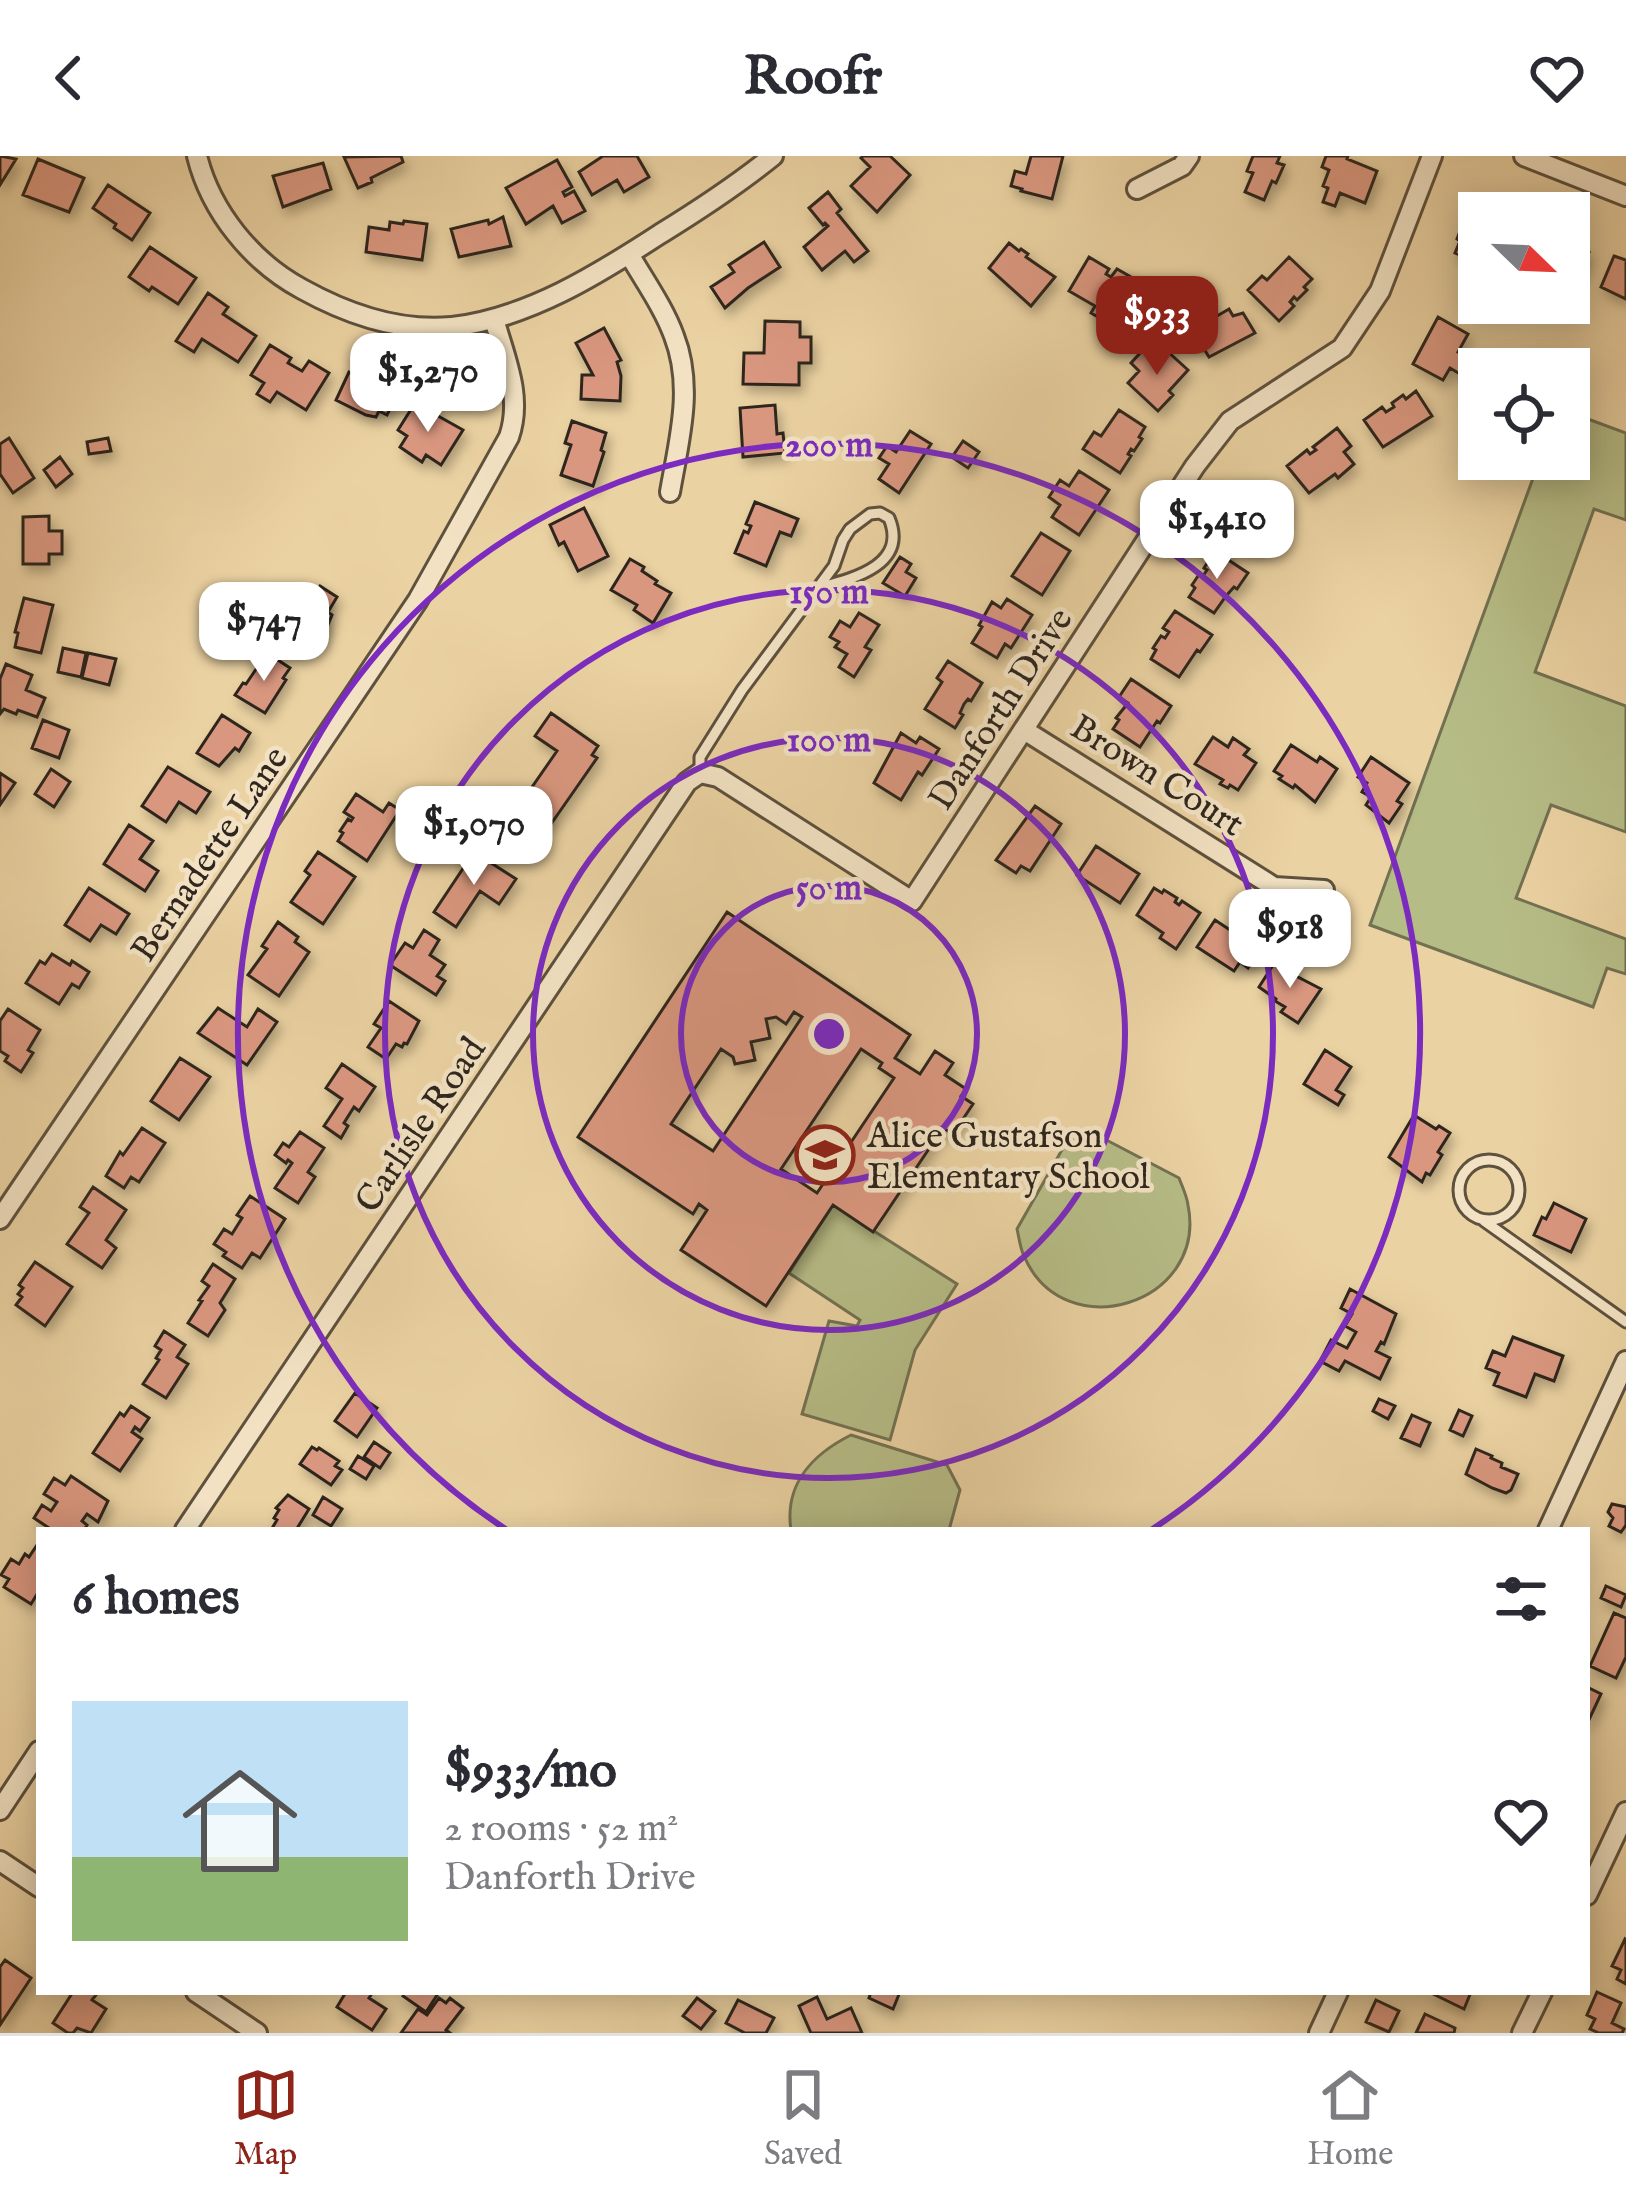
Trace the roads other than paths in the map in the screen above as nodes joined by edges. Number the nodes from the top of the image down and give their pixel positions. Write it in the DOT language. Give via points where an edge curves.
graph roads {
  1 [pos="197,156"];
  2 [pos="773,156"];
  3 [pos="1189,156"];
  4 [pos="1432,156"];
  5 [pos="1524,156"];
  6 [pos="1137,190"];
  7 [pos="1626,196"];
  8 [pos="629,254"];
  9 [pos="494,319"];
  10 [pos="670,492"];
  11 [pos="818,588"];
  12 [pos="1024,730"];
  13 [pos="709,775"];
  14 [pos="1324,890"];
  15 [pos="0,1219"];
  16 [pos="1480,1219"];
  17 [pos="1626,1322"];
  18 [pos="1626,1361"];
  19 [pos="187,1527"];
  20 [pos="1549,1527"];
  21 [pos="36,1756"];
  22 [pos="0,1810"];
  23 [pos="1626,1812"];
  24 [pos="0,1861"];
  25 [pos="36,1885"];
  26 [pos="1590,1889"];
  27 [pos="200,1995"];
  28 [pos="1337,1995"];
  29 [pos="1541,1995"];
  30 [pos="257,2033"];
  31 [pos="1319,2033"];
  32 [pos="1522,2033"];
  1 -- 9 [label="street" via="236,234 285,280 321,300 389,324"];
  2 -- 8 [label="street"];
  3 -- 6 [label="street"];
  4 -- 12 [label="street, Danforth Drive" via="1380,291 1342,348 1230,421"];
  5 -- 7 [label="street"];
  8 -- 9 [label="street"];
  8 -- 10 [label="street" via="674,334 683,369"];
  9 -- 15 [label="street, Bernadette Lane" via="515,393 514,422 434,575"];
  11 -- 11 [label="lane" via="853,526 870,514 889,518 894,535 885,558"];
  11 -- 13 [label="lane" via="700,757"];
  12 -- 13 [label="street, Danforth Drive" via="912,901"];
  12 -- 14 [label="street, Brown Court" via="1274,887"];
  13 -- 19 [label="street, Carlisle Road" via="687,782"];
  16 -- 16 [label="lane" via="1500,1218 1518,1196 1510,1169 1493,1160 1466,1170 1458,1189 1464,1208"];
  16 -- 17 [label="lane"];
  18 -- 20 [label="street"];
  21 -- 22 [label="street"];
  23 -- 26 [label="street"];
  24 -- 25 [label="street"];
  27 -- 30 [label="street"];
  28 -- 31 [label="street"];
  29 -- 32 [label="street"];
}
